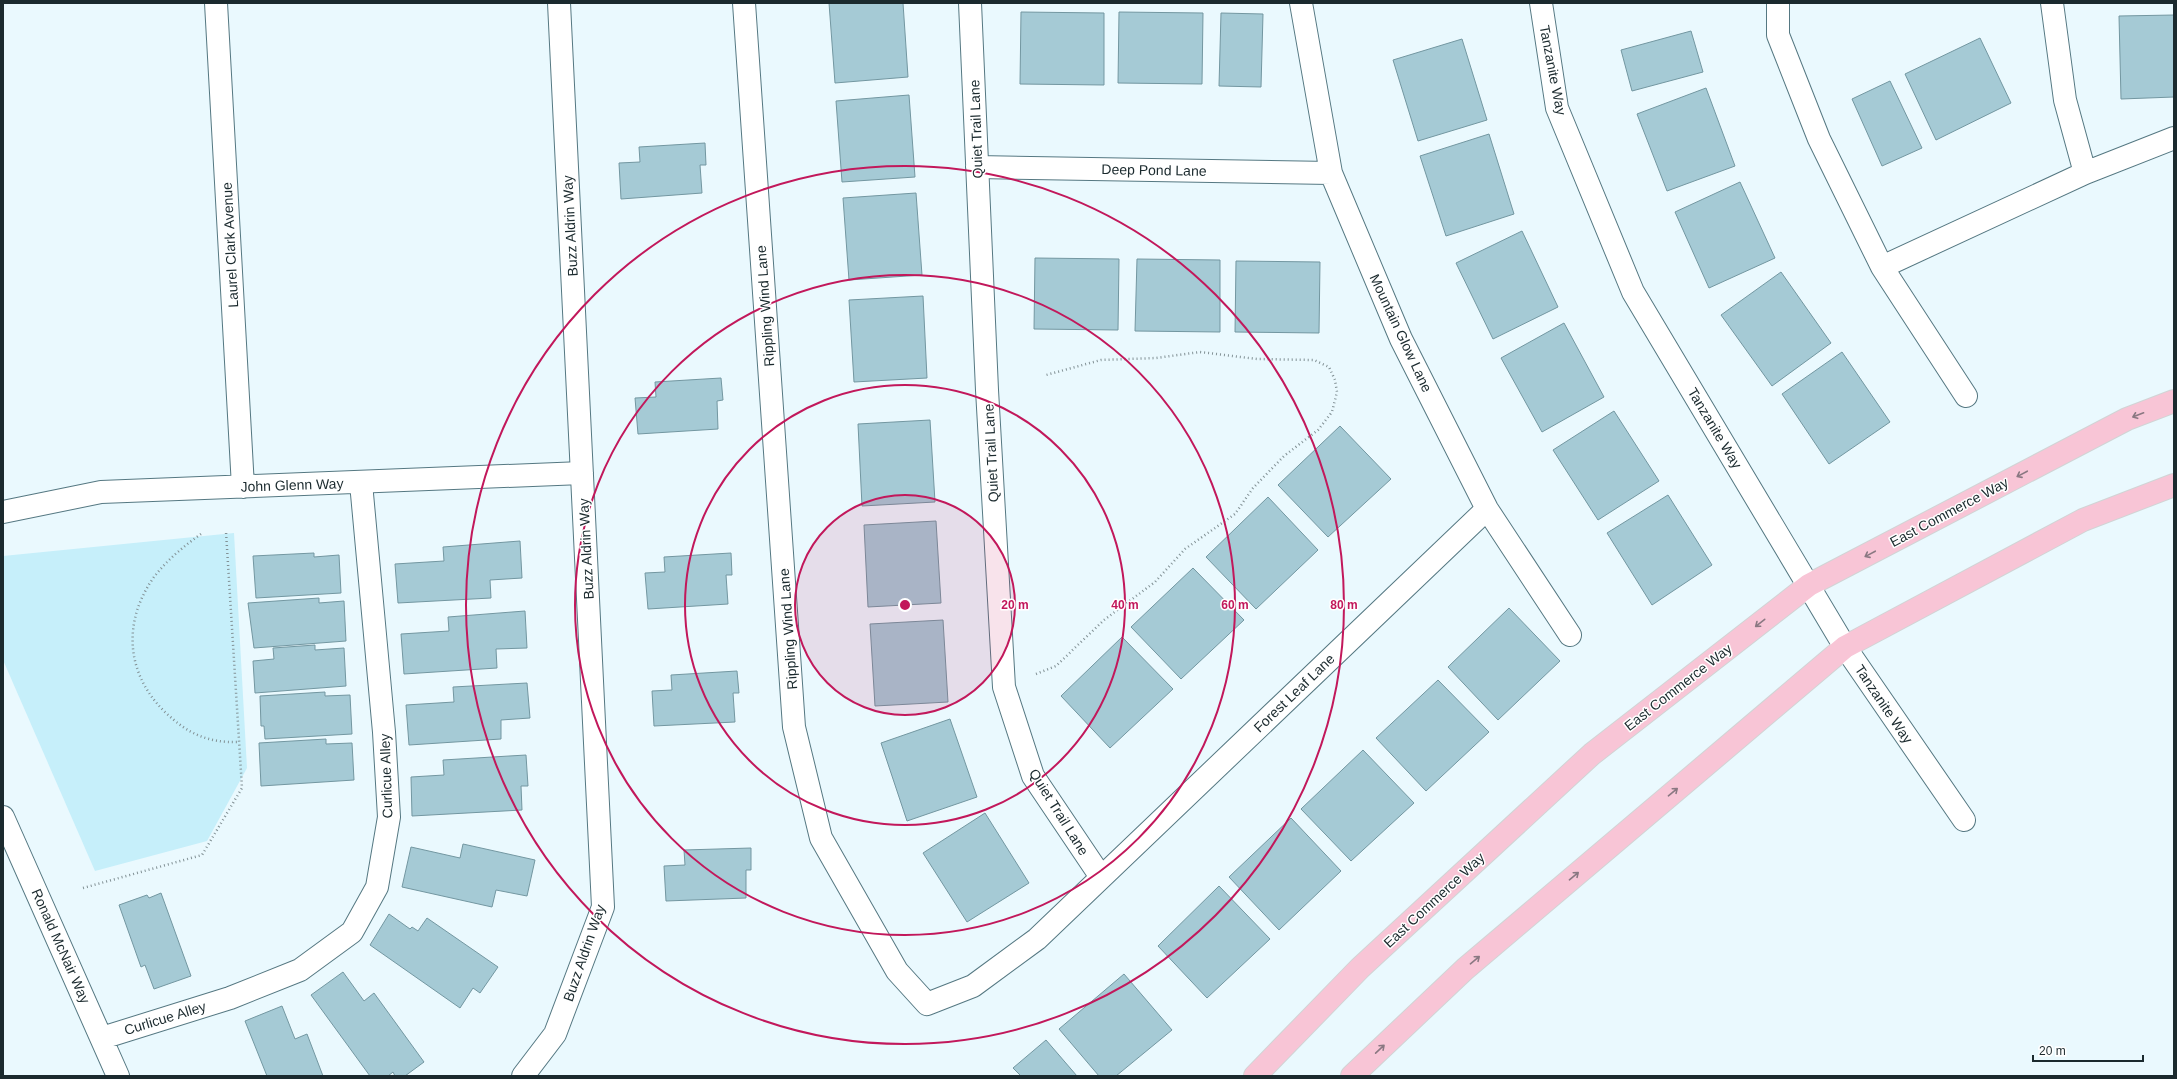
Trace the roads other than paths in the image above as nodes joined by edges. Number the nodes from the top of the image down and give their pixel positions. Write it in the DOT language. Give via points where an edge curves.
graph roads {
  1 [pos="216,3"];
  2 [pos="559,3"];
  3 [pos="744,3"];
  4 [pos="970,3"];
  5 [pos="1301,3"];
  6 [pos="1541,3"];
  7 [pos="1778,3"];
  8 [pos="2052,3"];
  9 [pos="2174,138"];
  10 [pos="977,167"];
  11 [pos="1331,173"];
  12 [pos="2085,173"];
  13 [pos="1882,267"];
  14 [pos="1966,396"];
  15 [pos="2174,401"];
  16 [pos="582,472"];
  17 [pos="361,483"];
  18 [pos="2174,485"];
  19 [pos="243,487"];
  20 [pos="1487,509"];
  21 [pos="3,512"];
  22 [pos="1809,585"];
  23 [pos="1570,635"];
  24 [pos="1845,647"];
  25 [pos="3,817"];
  26 [pos="1964,820"];
  27 [pos="1101,877"];
  28 [pos="102,1038"];
  29 [pos="118,1076"];
  30 [pos="524,1076"];
  31 [pos="1255,1076"];
  32 [pos="1352,1076"];
  1 -- 19 [label="street, Laurel Clark Avenue"];
  2 -- 16 [label="street, Buzz Aldrin Way"];
  3 -- 27 [label="street, Rippling Wind Lane" via="794,727 821,838 897,971 927,1004 973,986 1037,939"];
  4 -- 10 [label="street, Quiet Trail Lane"];
  5 -- 11 [label="street, Mountain Glow Lane"];
  6 -- 22 [label="street, Tanzanite Way" via="1557,108 1633,292"];
  7 -- 13 [label="street" via="1778,35 1813,125"];
  8 -- 12 [label="street" via="2065,100"];
  9 -- 12 [label="street"];
  10 -- 11 [label="street, Deep Pond Lane"];
  10 -- 27 [label="street, Quiet Trail Lane" via="1004,687 1032,776"];
  11 -- 20 [label="street, Mountain Glow Lane" via="1401,339"];
  12 -- 13 [label="street"];
  13 -- 14 [label="street"];
  15 -- 22 [label="main road, East Commerce Way, one-way" via="2127,419"];
  16 -- 17 [label="street, John Glenn Way"];
  16 -- 30 [label="street, Buzz Aldrin Way" via="603,907 556,1034"];
  17 -- 19 [label="street, John Glenn Way"];
  17 -- 28 [label="street, Curlicue Alley" via="384,732 389,817 377,887 352,932 300,970 230,998"];
  18 -- 24 [label="main road" via="2083,520"];
  19 -- 21 [label="street, John Glenn Way" via="102,492"];
  20 -- 23 [label="street, Mountain Glow Lane"];
  20 -- 27 [label="street, Forest Leaf Lane"];
  22 -- 24 [label="street, Tanzanite Way"];
  22 -- 31 [label="main road, East Commerce Way, one-way" via="1592,754 1360,968"];
  24 -- 26 [label="street, Tanzanite Way"];
  32 -- 24 [label="main road, one-way" via="1464,969"];
  25 -- 28 [label="street, Ronald McNair Way"];
  28 -- 29 [label="street, Ronald McNair Way"];
}
